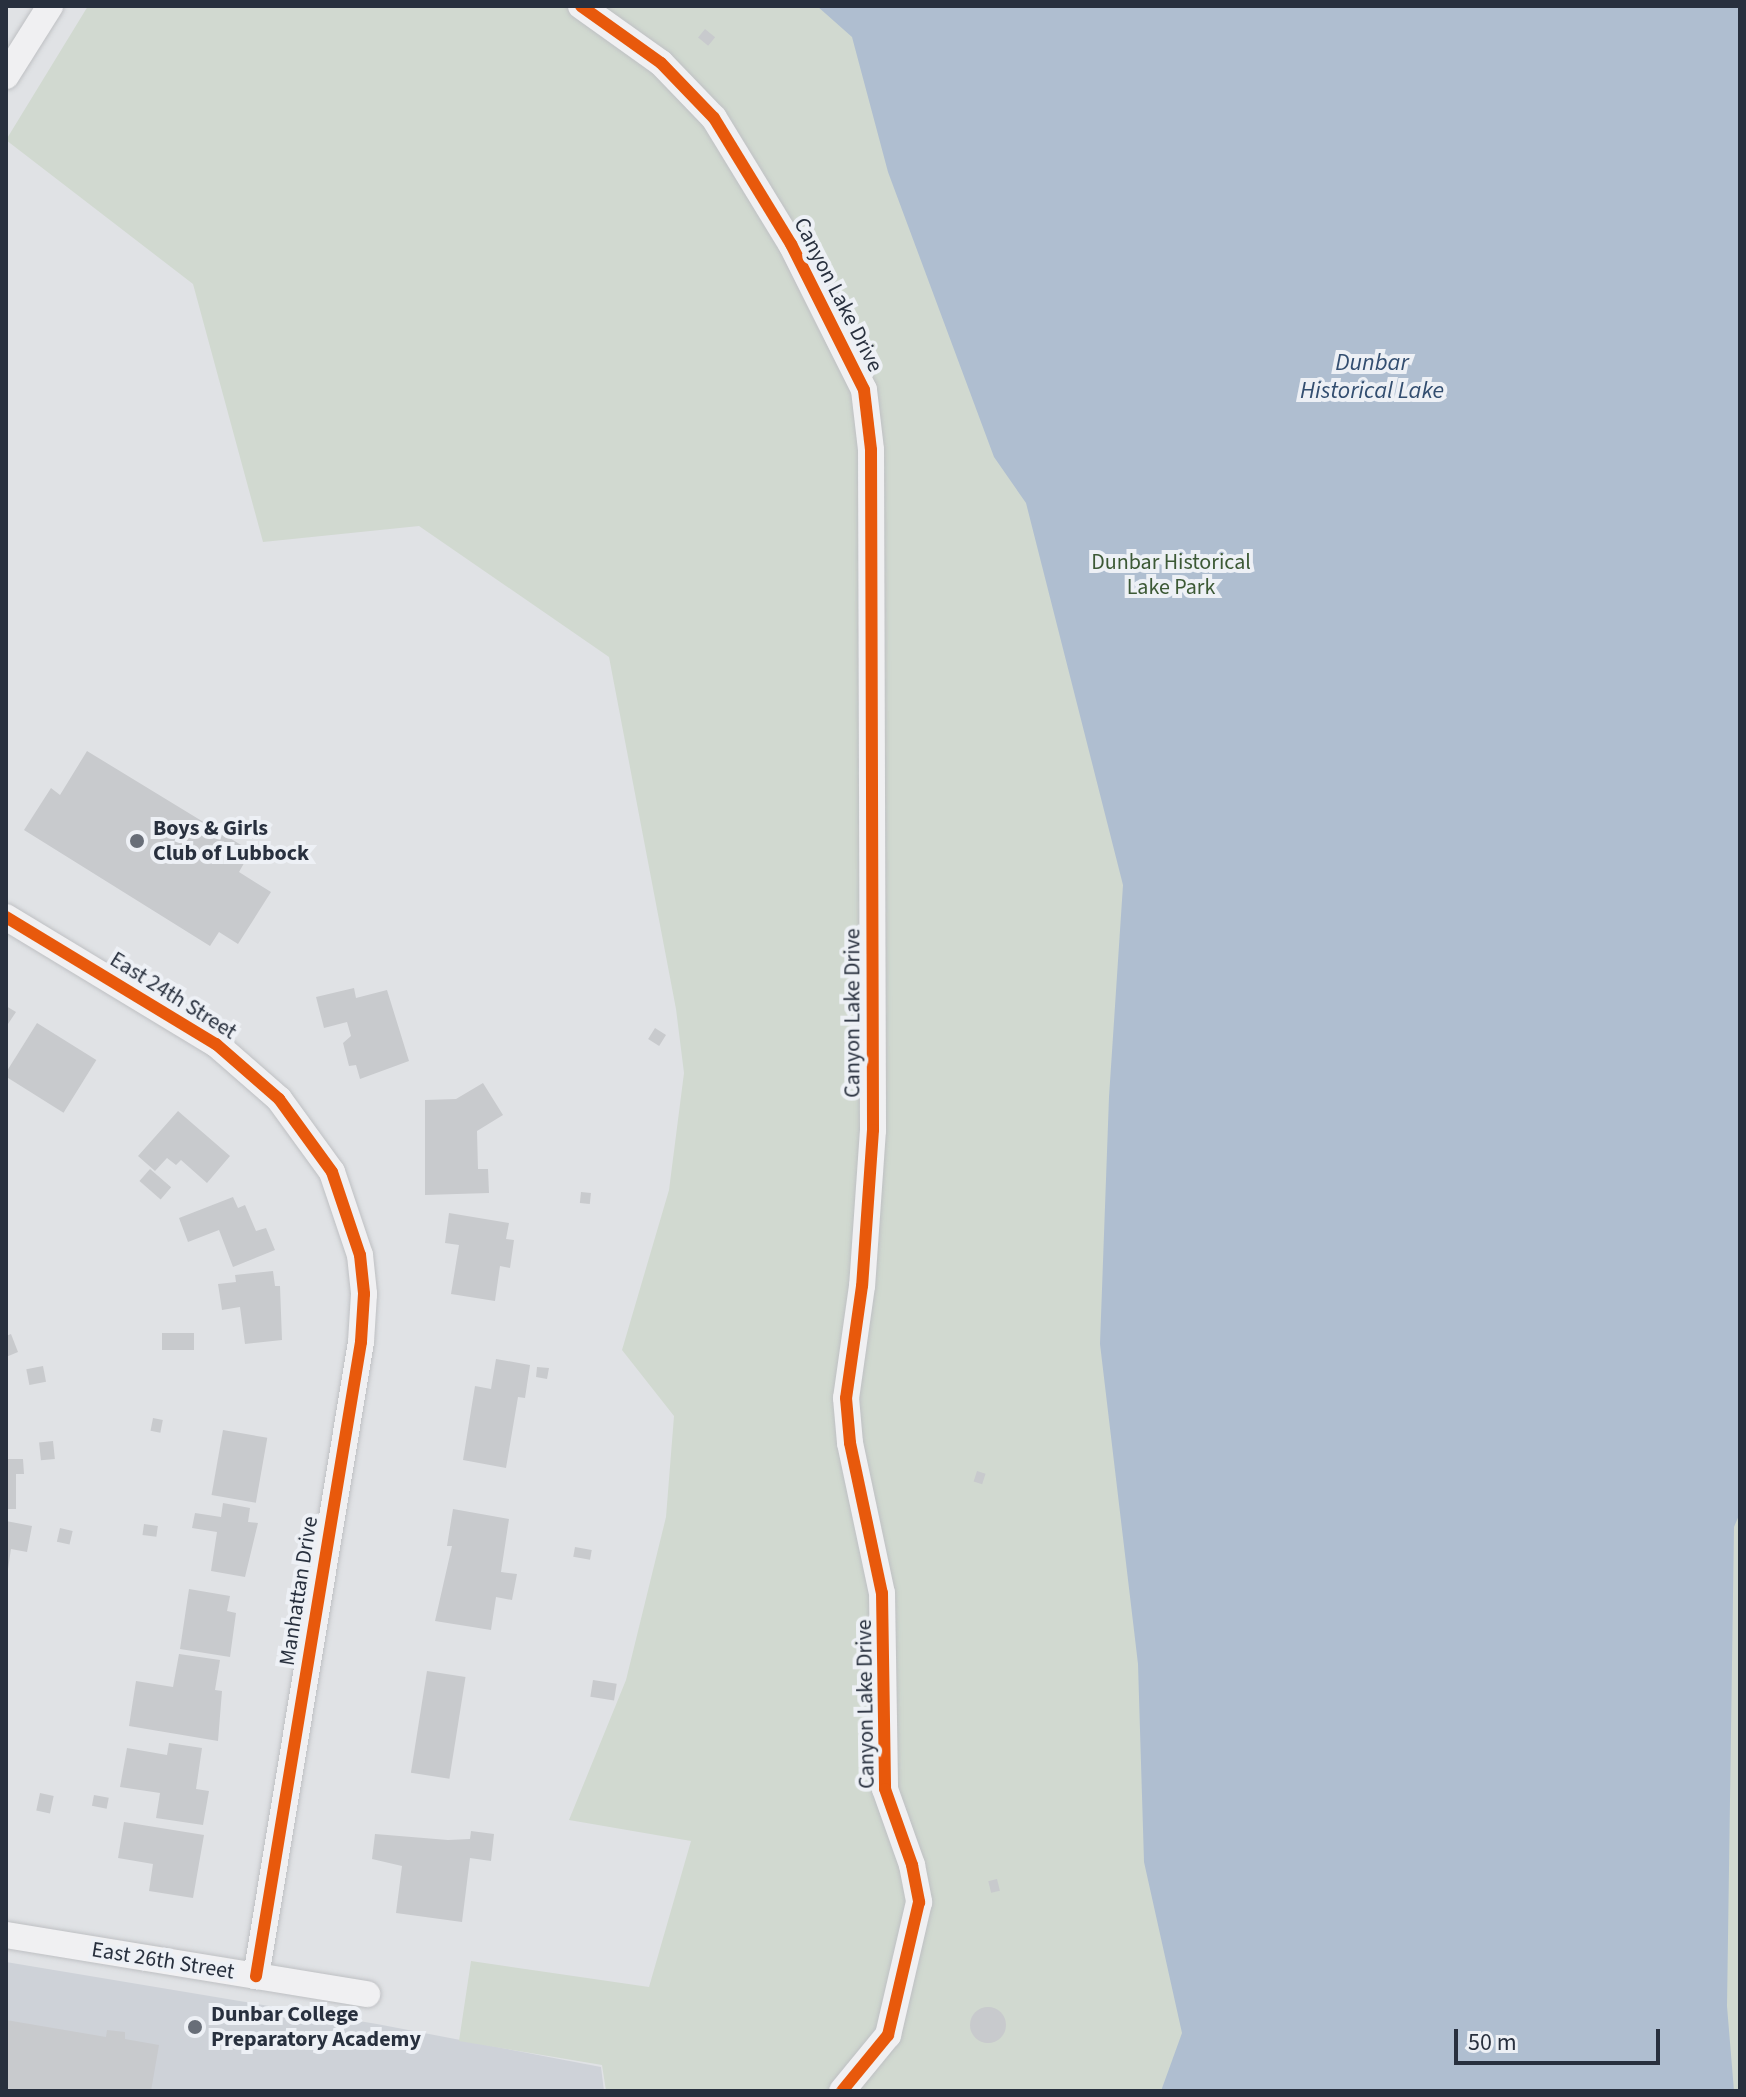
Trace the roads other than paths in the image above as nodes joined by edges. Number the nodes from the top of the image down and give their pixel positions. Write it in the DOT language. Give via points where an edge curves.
graph roads {
  1 [pos="50,6"];
  2 [pos="581,6"];
  3 [pos="6,76"];
  4 [pos="6,917"];
  5 [pos="347,1212"];
  6 [pos="6,1935"];
  7 [pos="256,1976"];
  8 [pos="367,1994"];
  9 [pos="842,2091"];
  1 -- 3 [label="street"];
  2 -- 9 [label="street, Canyon Lake Drive" via="661,63 714,118 791,244 864,390 871,450 873,1130 862,1286 846,1398 850,1443 882,1593 885,1789 919,1902 888,2035"];
  4 -- 5 [label="street, East 24th Street" via="216,1044 248,1070 307,1132 332,1172"];
  5 -- 7 [label="street, Manhattan Drive" via="364,1294 361,1342"];
  6 -- 7 [label="street, East 26th Street"];
  7 -- 8 [label="street, East 26th Street"];
}
